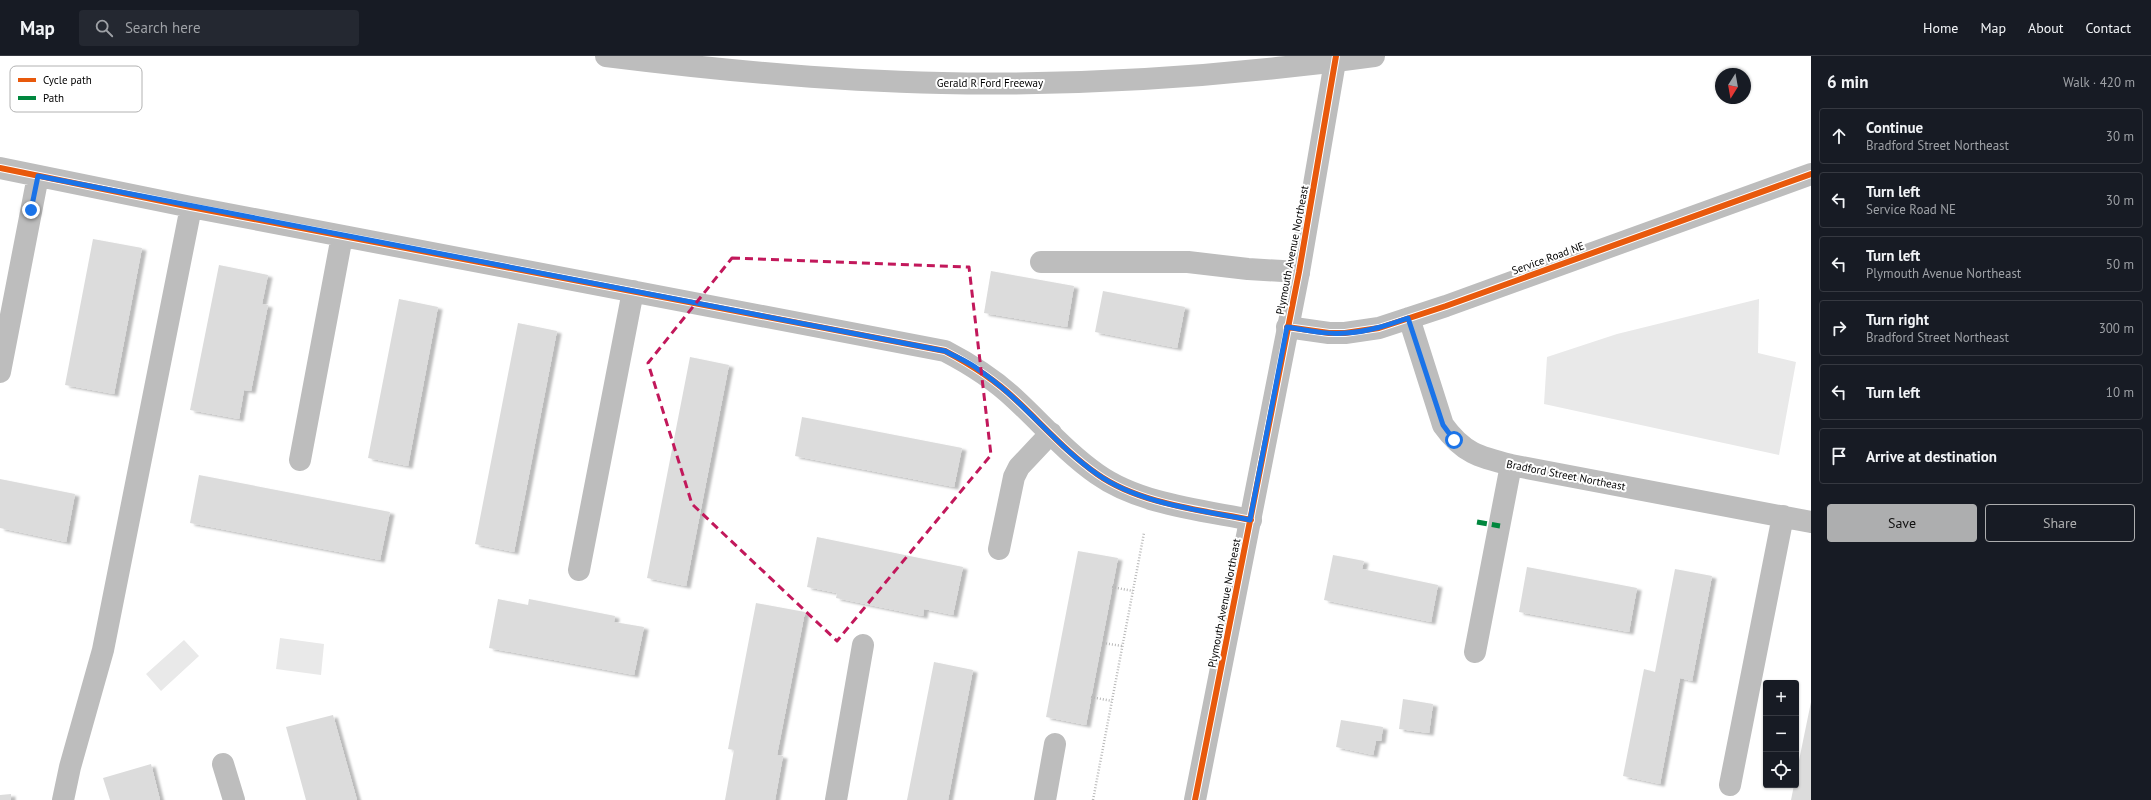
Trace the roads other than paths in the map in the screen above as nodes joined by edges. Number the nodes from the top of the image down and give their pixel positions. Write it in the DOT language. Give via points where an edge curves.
graph roads {
  1 [pos="606,56"];
  2 [pos="1336,56"];
  3 [pos="1374,56"];
  4 [pos="0,168"];
  5 [pos="1811,174"];
  6 [pos="38,176"];
  7 [pos="191,207"];
  8 [pos="342,236"];
  9 [pos="1041,262"];
  10 [pos="1299,272"];
  11 [pos="633,291"];
  12 [pos="1408,318"];
  13 [pos="1287,327"];
  14 [pos="0,372"];
  15 [pos="1051,434"];
  16 [pos="300,460"];
  17 [pos="1511,465"];
  18 [pos="1783,516"];
  19 [pos="1250,520"];
  20 [pos="1811,522"];
  21 [pos="999,549"];
  22 [pos="579,570"];
  23 [pos="863,645"];
  24 [pos="1476,652"];
  25 [pos="1055,744"];
  26 [pos="223,764"];
  27 [pos="1730,785"];
  28 [pos="63,800"];
  29 [pos="234,800"];
  30 [pos="836,800"];
  31 [pos="1045,800"];
  32 [pos="1195,800"];
  1 -- 3 [label="main road, Gerald R Ford Freeway" via="768,74 941,83 1066,82 1250,70"];
  2 -- 10 [label="main road, Plymouth Avenue Northeast"];
  4 -- 6 [label="main road"];
  5 -- 12 [label="main road, Service Road NE"];
  6 -- 7 [label="main road"];
  6 -- 14 [label="main road"];
  7 -- 8 [label="main road"];
  7 -- 28 [label="main road" via="103,650"];
  8 -- 11 [label="main road"];
  8 -- 16 [label="main road"];
  9 -- 10 [label="main road" via="1188,262"];
  10 -- 13 [label="main road, Plymouth Avenue Northeast"];
  11 -- 15 [label="main road" via="945,351 979,370 1014,397"];
  11 -- 22 [label="main road"];
  12 -- 13 [label="main road, Service Road NE" via="1379,328 1345,333"];
  12 -- 17 [label="main road, Bradford Street Northeast" via="1443,425 1454,440 1472,453"];
  13 -- 19 [label="main road, Plymouth Avenue Northeast"];
  15 -- 19 [label="main road" via="1098,475 1122,489 1171,504"];
  15 -- 21 [label="main road" via="1019,467 1014,477"];
  17 -- 18 [label="main road, Bradford Street Northeast"];
  17 -- 24 [label="main road"];
  18 -- 20 [label="main road, Bradford Street Northeast"];
  18 -- 27 [label="main road"];
  19 -- 32 [label="main road, Plymouth Avenue Northeast"];
  23 -- 30 [label="main road"];
  25 -- 31 [label="main road"];
  26 -- 29 [label="main road"];
}
